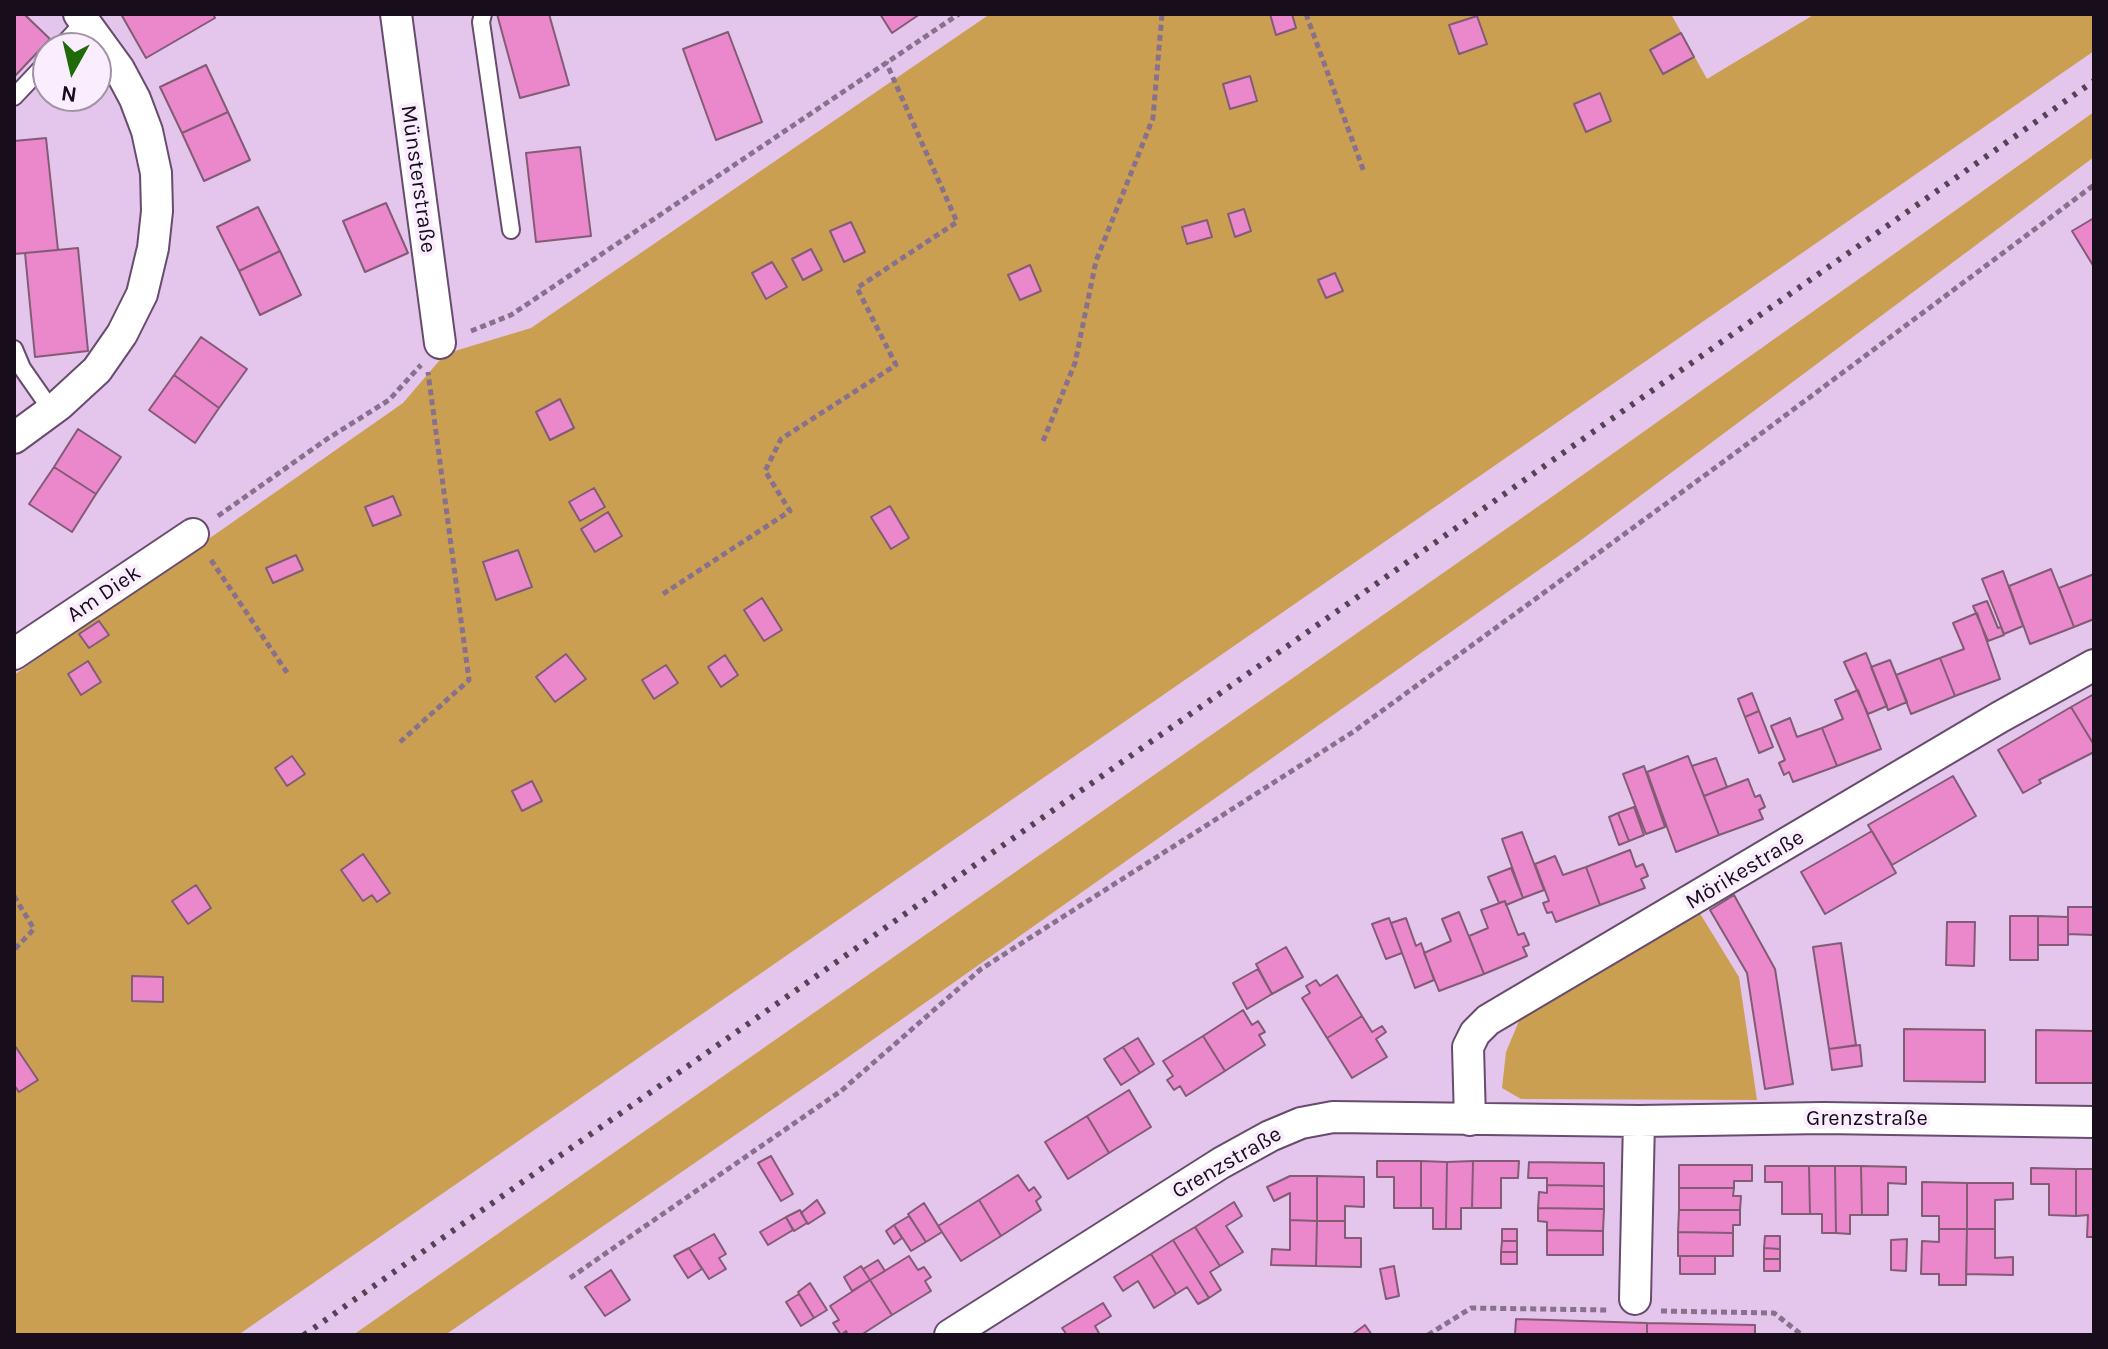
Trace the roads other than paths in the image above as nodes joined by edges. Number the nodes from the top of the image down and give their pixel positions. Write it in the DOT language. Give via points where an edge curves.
graph roads {
  1 [pos="396,14"];
  2 [pos="483,14"];
  3 [pos="82,18"];
  4 [pos="32,78"];
  5 [pos="14,97"];
  6 [pos="511,230"];
  7 [pos="14,349"];
  8 [pos="433,351"];
  9 [pos="52,411"];
  10 [pos="14,438"];
  11 [pos="193,534"];
  12 [pos="14,654"];
  13 [pos="2094,665"];
  14 [pos="1470,1120"];
  15 [pos="1639,1121"];
  16 [pos="2094,1122"];
  17 [pos="1635,1299"];
  18 [pos="950,1335"];
  1 -- 8 [label="street, Münsterstraße"];
  2 -- 6 [label="lane"];
  3 -- 9 [label="street" via="119,69 143,120 156,173 157,211 142,294 122,334 97,370"];
  4 -- 5 [label="lane"];
  7 -- 9 [label="lane"];
  9 -- 10 [label="street"];
  11 -- 12 [label="street, Am Diek"];
  13 -- 14 [label="street, Mörikestraße" via="1488,1020 1468,1047"];
  14 -- 15 [label="street, Grenzstraße"];
  14 -- 18 [label="street, Grenzstraße" via="1333,1117 1301,1123 1221,1163"];
  15 -- 16 [label="street, Grenzstraße"];
  15 -- 17 [label="street"];
}
